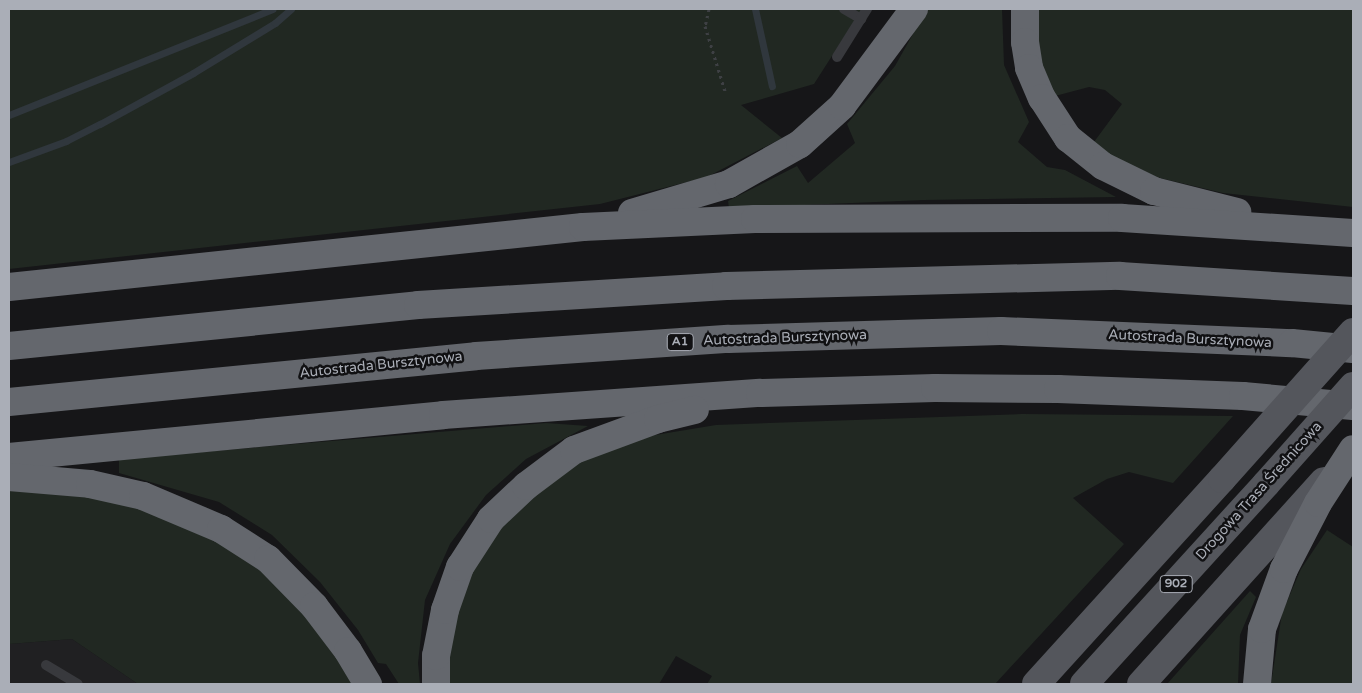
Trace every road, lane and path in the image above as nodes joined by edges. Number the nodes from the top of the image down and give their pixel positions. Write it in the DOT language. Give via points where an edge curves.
graph roads {
  1 [pos="709,9"];
  2 [pos="844,9"];
  3 [pos="867,9"];
  4 [pos="914,9"];
  5 [pos="1025,9"];
  6 [pos="861,18"];
  7 [pos="837,57"];
  8 [pos="725,91"];
  9 [pos="583,227"];
  10 [pos="1302,228"];
  11 [pos="1353,232"];
  12 [pos="9,287"];
  13 [pos="1353,291"];
  14 [pos="1353,332"];
  15 [pos="9,346"];
  16 [pos="1353,350"];
  17 [pos="1353,386"];
  18 [pos="760,393"];
  19 [pos="9,402"];
  20 [pos="1353,406"];
  21 [pos="1353,448"];
  22 [pos="9,457"];
  23 [pos="9,477"];
  24 [pos="1317,497"];
  25 [pos="46,665"];
  26 [pos="78,684"];
  27 [pos="368,684"];
  28 [pos="436,684"];
  29 [pos="1036,684"];
  30 [pos="1084,684"];
  31 [pos="1141,684"];
  32 [pos="1257,684"];
  1 -- 8 [label="path" via="705,26"];
  2 -- 6 [label="lane"];
  3 -- 6 [label="lane"];
  4 -- 9 [label="highway" via="842,106 800,144 771,163 692,197"];
  5 -- 10 [label="highway" via="1029,68 1042,98 1068,138 1087,156 1154,191"];
  6 -- 7 [label="lane"];
  9 -- 10 [label="highway" via="755,219 959,217 1122,218"];
  9 -- 12 [label="highway"];
  10 -- 11 [label="highway"];
  13 -- 15 [label="highway" via="1120,276 726,286 418,305"];
  14 -- 29 [label="main road, bridge"];
  16 -- 19 [label="highway, Autostrada Bursztynowa / A1" via="1244,341 1001,331 774,338 476,356"];
  17 -- 30 [label="main road, Drogowa Trasa Średnicowa / 902, bridge"];
  18 -- 20 [label="highway" via="935,388 1058,389 1243,396"];
  18 -- 22 [label="highway" via="443,415"];
  18 -- 28 [label="highway" via="658,419 574,450 526,486 491,519 460,567 444,610 436,656"];
  21 -- 24 [label="highway"];
  23 -- 27 [label="highway" via="90,484 144,496 221,529 268,559 314,606"];
  24 -- 31 [label="main road"];
  24 -- 32 [label="highway" via="1284,569 1262,629"];
  25 -- 26 [label="lane"];
}
